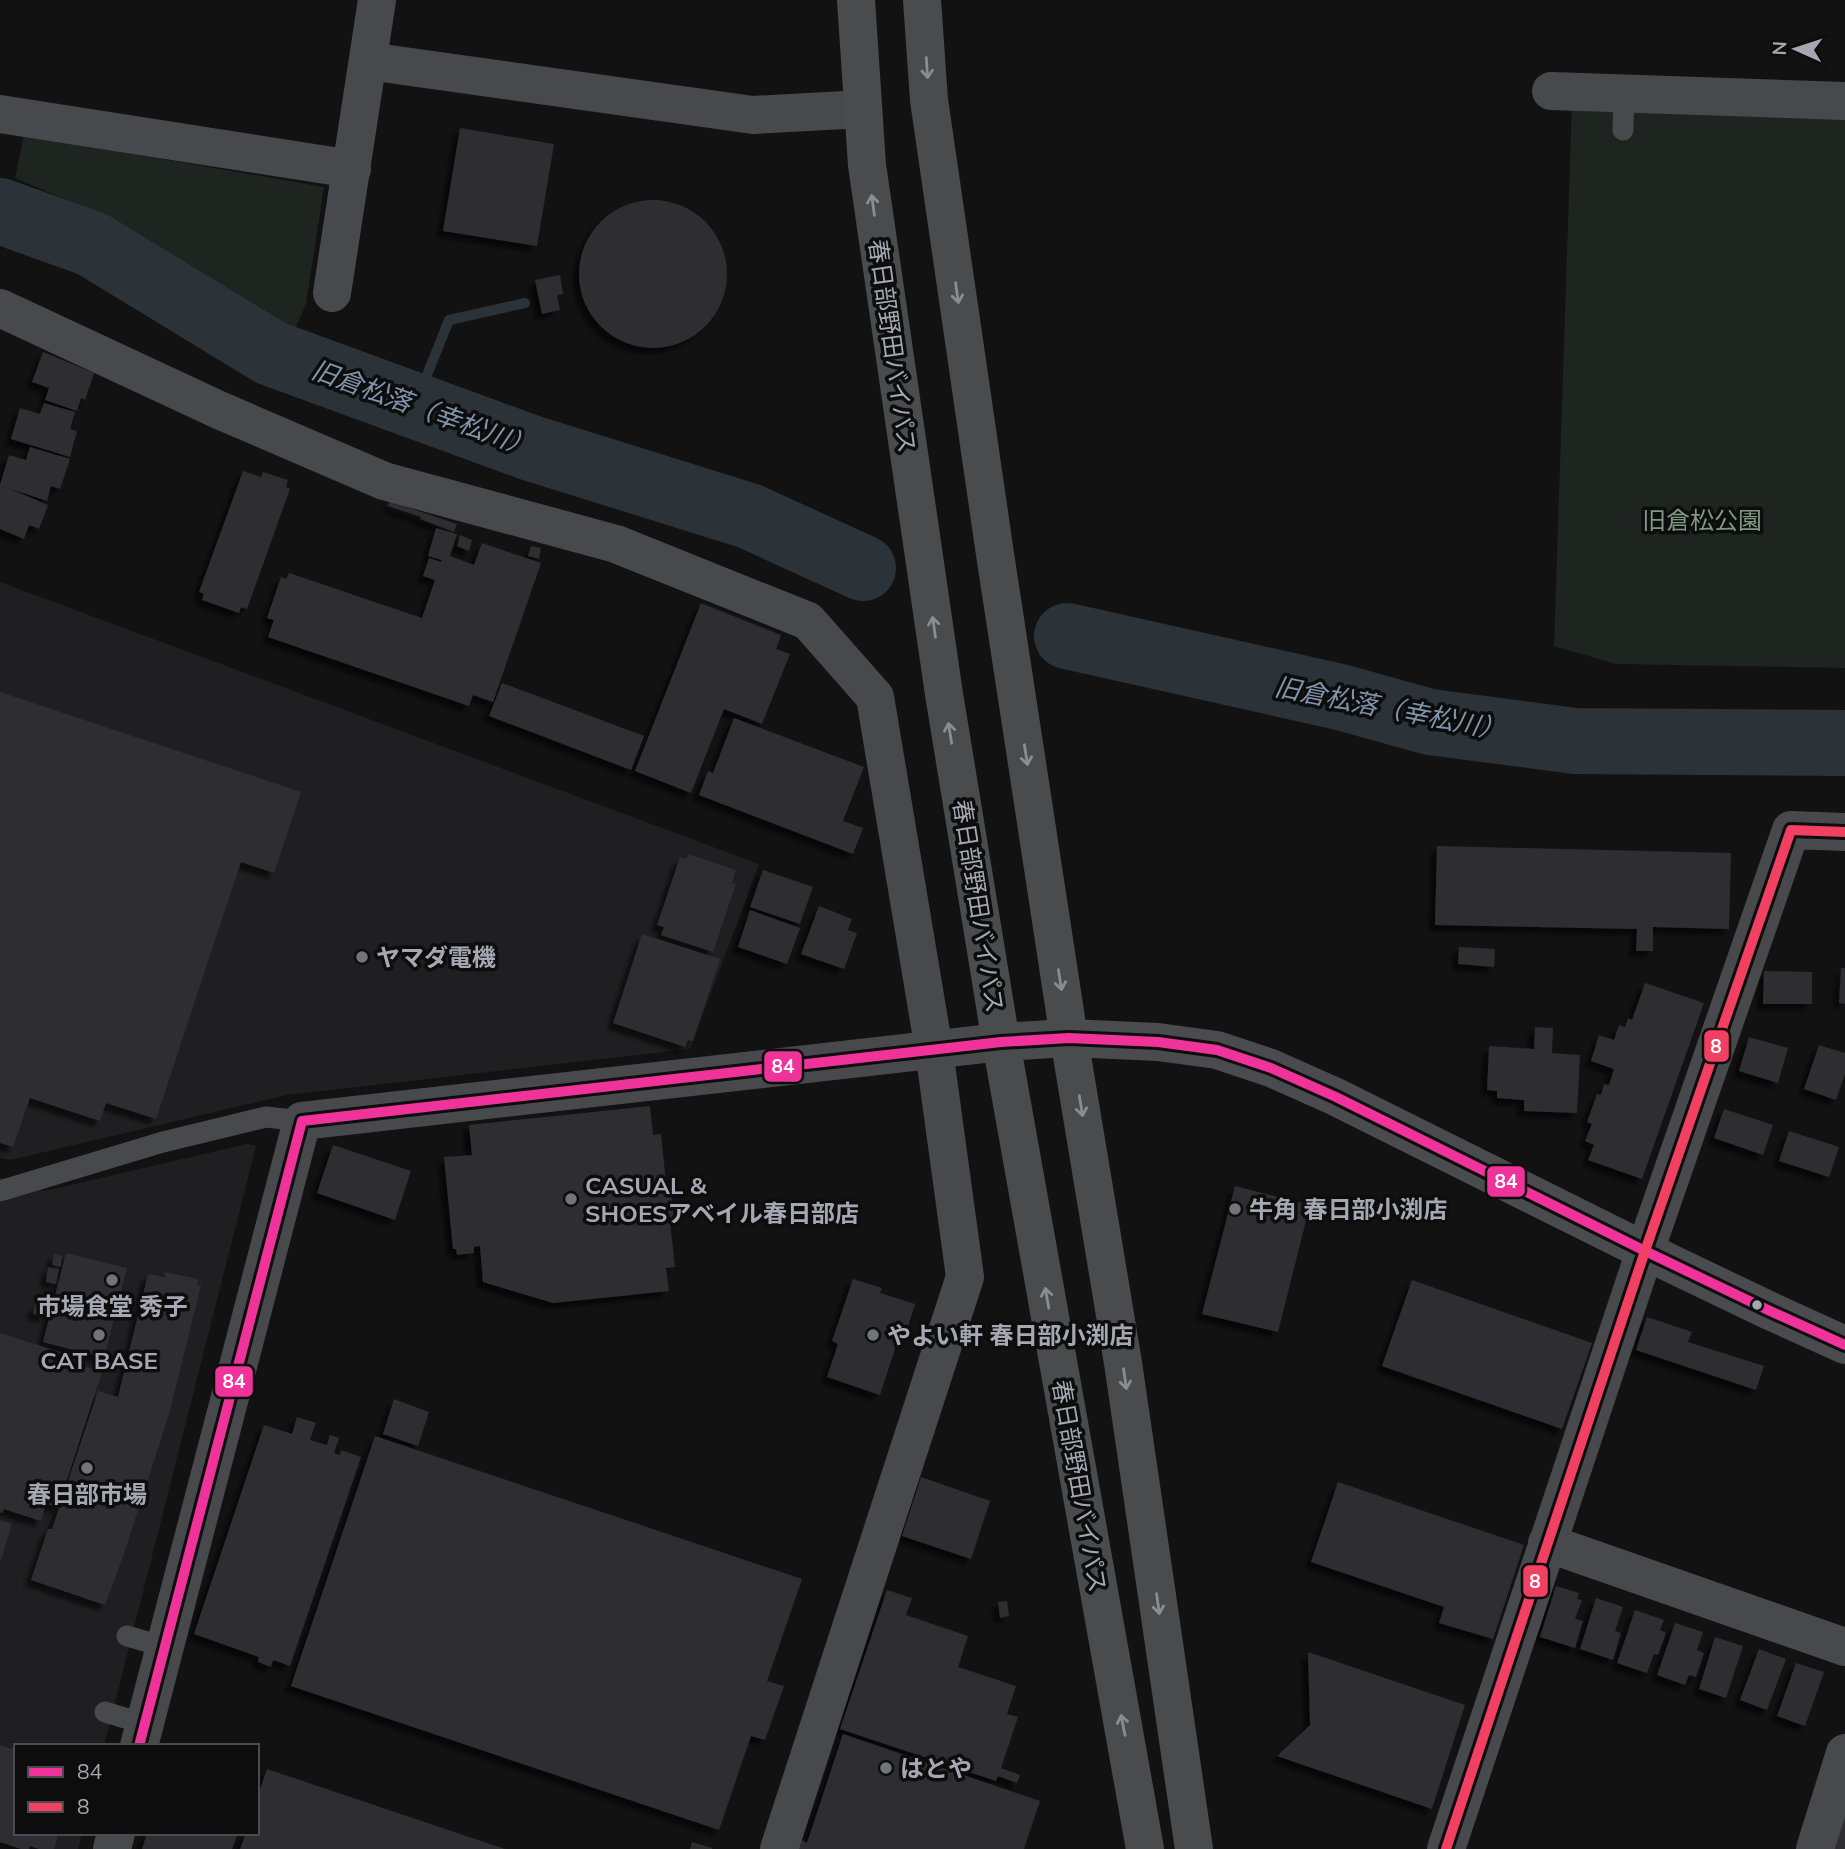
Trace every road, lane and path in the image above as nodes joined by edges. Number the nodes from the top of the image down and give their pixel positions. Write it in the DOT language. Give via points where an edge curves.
graph roads {
  1 [pos="377,0"];
  2 [pos="856,0"];
  3 [pos="922,0"];
  4 [pos="368,61"];
  5 [pos="1550,91"];
  6 [pos="1845,101"];
  7 [pos="863,109"];
  8 [pos="0,114"];
  9 [pos="352,169"];
  10 [pos="332,293"];
  11 [pos="0,308"];
  12 [pos="1845,832"];
  13 [pos="1069,1038"];
  14 [pos="1001,1042"];
  15 [pos="934,1051"];
  16 [pos="302,1121"];
  17 [pos="0,1191"];
  18 [pos="1645,1251"];
  19 [pos="1845,1345"];
  20 [pos="1547,1544"];
  21 [pos="127,1636"];
  22 [pos="164,1647"];
  23 [pos="1845,1647"];
  24 [pos="104,1712"];
  25 [pos="142,1735"];
  26 [pos="1845,1753"];
  27 [pos="779,1849"];
  28 [pos="1145,1849"];
  29 [pos="1196,1849"];
  30 [pos="1446,1849"];
  31 [pos="1815,1849"];
  1 -- 4 [label="street"];
  2 -- 7 [label="highway, 春日部野田バイパス"];
  3 -- 13 [label="highway, one-way" via="929,100"];
  4 -- 7 [label="street" via="753,115"];
  4 -- 9 [label="street"];
  5 -- 6 [label="street" via="1623,112"];
  14 -- 7 [label="highway, 春日部野田バイパス, one-way" via="915,504"];
  8 -- 9 [label="street"];
  9 -- 10 [label="street"];
  11 -- 15 [label="street" via="384,481 616,544 808,621 875,697"];
  12 -- 18 [label="street" via="1791,830"];
  13 -- 14 [label="main road"];
  13 -- 18 [label="main road" via="1217,1050 1271,1068"];
  13 -- 29 [label="highway, one-way"];
  14 -- 15 [label="street"];
  28 -- 14 [label="highway, 春日部野田バイパス, one-way"];
  15 -- 16 [label="street"];
  15 -- 27 [label="street" via="965,1277"];
  16 -- 17 [label="lane" via="266,1117 163,1142"];
  16 -- 22 [label="street"];
  18 -- 19 [label="main road"];
  18 -- 20 [label="street"];
  20 -- 23 [label="street"];
  20 -- 30 [label="street"];
  21 -- 22 [label="lane"];
  22 -- 25 [label="street"];
  24 -- 25 [label="lane"];
  26 -- 31 [label="street"];
}
